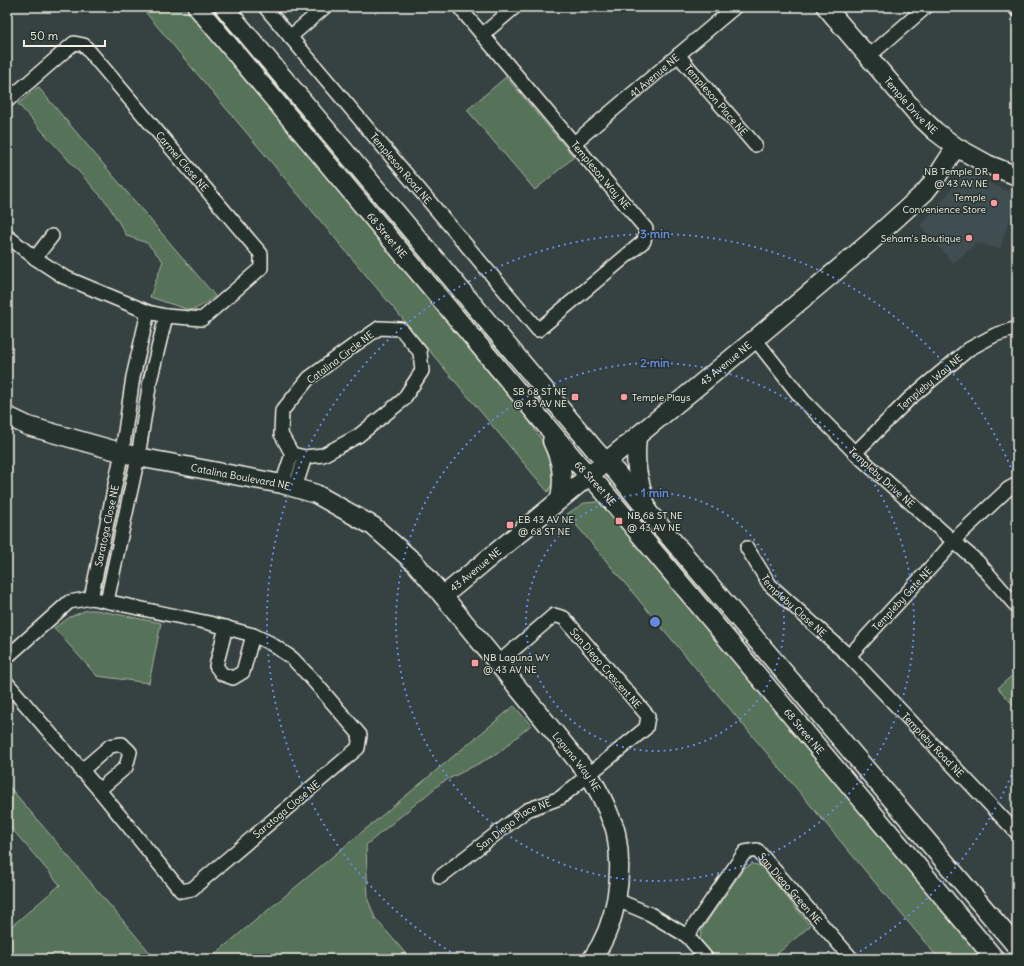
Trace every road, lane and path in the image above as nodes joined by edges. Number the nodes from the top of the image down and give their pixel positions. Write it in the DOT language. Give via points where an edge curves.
graph roads {
  1 [pos="197,7"];
  2 [pos="224,7"];
  3 [pos="265,7"];
  4 [pos="325,7"];
  5 [pos="459,7"];
  6 [pos="515,7"];
  7 [pos="735,7"];
  8 [pos="826,7"];
  9 [pos="926,7"];
  10 [pos="1014,7"];
  11 [pos="1017,10"];
  12 [pos="482,35"];
  13 [pos="290,36"];
  14 [pos="678,55"];
  15 [pos="868,57"];
  16 [pos="7,101"];
  17 [pos="574,143"];
  18 [pos="755,145"];
  19 [pos="956,147"];
  20 [pos="1017,176"];
  21 [pos="7,236"];
  22 [pos="52,236"];
  23 [pos="35,258"];
  24 [pos="148,312"];
  25 [pos="166,316"];
  26 [pos="1017,328"];
  27 [pos="538,330"];
  28 [pos="755,339"];
  29 [pos="7,416"];
  30 [pos="539,417"];
  31 [pos="637,437"];
  32 [pos="855,453"];
  33 [pos="130,454"];
  34 [pos="299,456"];
  35 [pos="607,461"];
  36 [pos="589,476"];
  37 [pos="1017,484"];
  38 [pos="288,486"];
  39 [pos="560,499"];
  40 [pos="649,513"];
  41 [pos="953,541"];
  42 [pos="746,548"];
  43 [pos="443,596"];
  44 [pos="91,598"];
  45 [pos="107,601"];
  46 [pos="1017,607"];
  47 [pos="226,627"];
  48 [pos="253,635"];
  49 [pos="849,656"];
  50 [pos="7,657"];
  51 [pos="498,663"];
  52 [pos="7,683"];
  53 [pos="81,770"];
  54 [pos="589,775"];
  55 [pos="99,790"];
  56 [pos="1017,833"];
  57 [pos="440,877"];
  58 [pos="617,900"];
  59 [pos="687,936"];
  60 [pos="1017,947"];
  61 [pos="592,959"];
  62 [pos="707,959"];
  63 [pos="852,959"];
  64 [pos="995,959"];
  1 -- 30 [label="main road, 68 Street NE"];
  2 -- 35 [label="main road"];
  3 -- 13 [label="street, Templeson Road NE"];
  4 -- 13 [label="street"];
  5 -- 12 [label="street, Templeson Way NE"];
  6 -- 12 [label="street"];
  7 -- 14 [label="street, 41 Avenue NE"];
  8 -- 15 [label="main road, Temple Drive NE"];
  9 -- 15 [label="street"];
  10 -- 11 [label="street"];
  12 -- 17 [label="street, Templeson Way NE"];
  13 -- 27 [label="street, Templeson Road NE"];
  14 -- 17 [label="street, 41 Avenue NE"];
  14 -- 18 [label="street, Templeson Place NE"];
  15 -- 19 [label="main road, Temple Drive NE" via="917,114"];
  16 -- 25 [label="street, Carmel Close NE" via="74,43 84,45 261,254 261,268 202,319"];
  17 -- 27 [label="street, Templeson Way NE" via="646,229 644,241"];
  19 -- 20 [label="main road, Temple Drive NE" via="986,164"];
  19 -- 28 [label="main road, 43 Avenue NE" via="925,192"];
  21 -- 23 [label="street, Carmel Close NE"];
  22 -- 23 [label="street"];
  23 -- 24 [label="street, Carmel Close NE" via="64,277"];
  24 -- 25 [label="street, Carmel Close NE"];
  24 -- 33 [label="street" via="133,377"];
  25 -- 33 [label="street"];
  26 -- 32 [label="street, Templeby Way NE" via="995,335 969,349 909,399"];
  28 -- 31 [label="main road, 43 Avenue NE"];
  28 -- 32 [label="street, Templeby Drive NE" via="803,400"];
  29 -- 33 [label="main road, Catalina Boulevard NE" via="28,426"];
  30 -- 36 [label="main road, 68 Street NE"];
  30 -- 39 [label="main road" via="561,464 563,474"];
  31 -- 35 [label="main road, 43 Avenue NE"];
  31 -- 40 [label="main road" via="637,474"];
  32 -- 41 [label="street, Templeby Drive NE"];
  33 -- 38 [label="main road, Catalina Boulevard NE"];
  33 -- 44 [label="street, Saratoga Close NE"];
  33 -- 45 [label="street, Saratoga Close NE"];
  34 -- 34 [label="street, Catalina Circle NE" via="282,434 282,411 309,378 379,328 401,329 420,352 422,371 403,400 358,436 323,455"];
  34 -- 38 [label="street"];
  35 -- 36 [label="main road, 43 Avenue NE"];
  35 -- 40 [label="main road"];
  36 -- 39 [label="main road, 43 Avenue NE"];
  36 -- 64 [label="main road, 68 Street NE"];
  37 -- 41 [label="street, Templeby Gate NE" via="1008,489"];
  38 -- 43 [label="main road, Catalina Boulevard NE" via="316,494 373,526 415,563"];
  39 -- 43 [label="main road, 43 Avenue NE"];
  40 -- 60 [label="main road"];
  41 -- 46 [label="street, Templeby Drive NE" via="978,562"];
  41 -- 49 [label="street, Templeby Gate NE"];
  42 -- 49 [label="street, Templeby Close NE" via="770,585"];
  43 -- 51 [label="main road, Laguna Way NE"];
  44 -- 45 [label="street, Saratoga Close NE"];
  44 -- 50 [label="street, Saratoga Close NE" via="69,602"];
  45 -- 47 [label="street, Saratoga Close NE"];
  47 -- 48 [label="street, Saratoga Close NE"];
  47 -- 48 [label="street" via="216,666 222,674 233,678 243,672"];
  48 -- 55 [label="street, Saratoga Close NE" via="292,658 312,679 360,735 358,748 192,889 181,891"];
  49 -- 56 [label="street, Templeby Road NE"];
  51 -- 54 [label="main road, Laguna Way NE"];
  51 -- 54 [label="street, San Diego Crescent NE" via="554,615 564,618 648,716 646,728"];
  52 -- 53 [label="street, Saratoga Close NE"];
  53 -- 55 [label="street, Saratoga Close NE"];
  53 -- 55 [label="street" via="110,746 122,744 130,752 126,767"];
  54 -- 57 [label="street, San Diego Place NE" via="560,798 527,810"];
  54 -- 58 [label="main road, Laguna Way NE" via="601,794 616,832 619,865"];
  58 -- 59 [label="street" via="650,914"];
  58 -- 61 [label="main road, Laguna Way NE" via="606,933"];
  59 -- 62 [label="street"];
  59 -- 63 [label="street, San Diego Green NE" via="744,852 757,850"];
}
